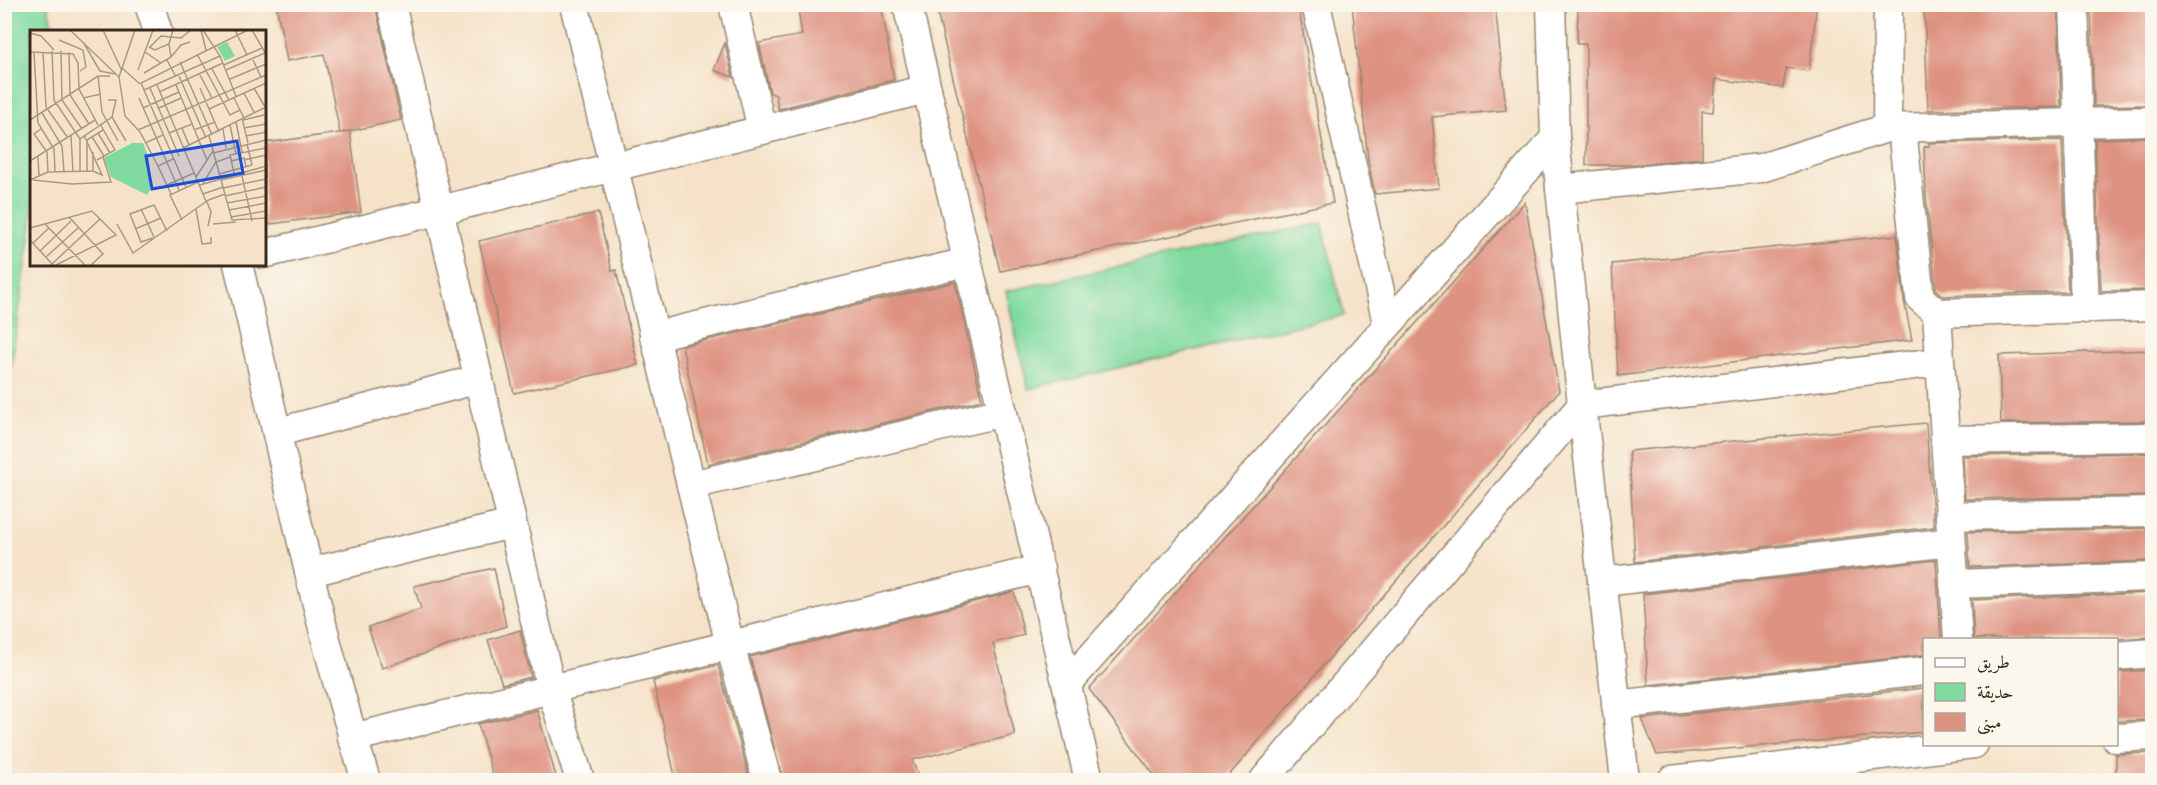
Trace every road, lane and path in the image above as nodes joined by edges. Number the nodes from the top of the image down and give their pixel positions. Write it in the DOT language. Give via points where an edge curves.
graph roads {
  1 [pos="149,4"];
  2 [pos="391,4"];
  3 [pos="574,4"];
  4 [pos="733,4"];
  5 [pos="907,4"];
  6 [pos="1316,4"];
  7 [pos="1551,4"];
  8 [pos="1888,4"];
  9 [pos="2074,4"];
  10 [pos="157,30"];
  11 [pos="927,89"];
  12 [pos="2152,121"];
  13 [pos="2079,123"];
  14 [pos="1895,128"];
  15 [pos="762,130"];
  16 [pos="1555,138"];
  17 [pos="612,168"];
  18 [pos="1560,189"];
  19 [pos="440,211"];
  20 [pos="266,254"];
  21 [pos="967,262"];
  22 [pos="238,266"];
  23 [pos="2152,306"];
  24 [pos="2085,309"];
  25 [pos="1937,313"];
  26 [pos="1387,323"];
  27 [pos="654,336"];
  28 [pos="1939,362"];
  29 [pos="479,379"];
  30 [pos="1582,405"];
  31 [pos="1003,412"];
  32 [pos="278,432"];
  33 [pos="2152,437"];
  34 [pos="1945,440"];
  35 [pos="691,485"];
  36 [pos="2152,512"];
  37 [pos="512,524"];
  38 [pos="1950,529"];
  39 [pos="1040,569"];
  40 [pos="310,572"];
  41 [pos="2152,577"];
  42 [pos="1602,582"];
  43 [pos="1954,584"];
  44 [pos="1958,638"];
  45 [pos="730,645"];
  46 [pos="2152,653"];
  47 [pos="2118,656"];
  48 [pos="1923,671"];
  49 [pos="1067,684"];
  50 [pos="551,689"];
  51 [pos="1616,705"];
  52 [pos="2152,736"];
  53 [pos="352,738"];
  54 [pos="2118,738"];
  55 [pos="1957,746"];
  56 [pos="366,780"];
  57 [pos="580,780"];
  58 [pos="767,780"];
  59 [pos="1089,780"];
  60 [pos="1264,780"];
  61 [pos="1625,780"];
  62 [pos="1672,780"];
  1 -- 10 [label="street"];
  2 -- 19 [label="street"];
  3 -- 17 [label="street"];
  4 -- 15 [label="street"];
  5 -- 11 [label="street"];
  6 -- 26 [label="street"];
  7 -- 16 [label="street"];
  8 -- 14 [label="street"];
  9 -- 13 [label="street"];
  11 -- 15 [label="street"];
  11 -- 21 [label="street"];
  12 -- 13 [label="street"];
  13 -- 14 [label="street"];
  13 -- 24 [label="street"];
  14 -- 18 [label="street" via="1761,168"];
  14 -- 25 [label="street" via="1920,298"];
  15 -- 17 [label="street"];
  16 -- 18 [label="street"];
  16 -- 26 [label="street"];
  17 -- 19 [label="street"];
  17 -- 27 [label="street"];
  18 -- 30 [label="street"];
  19 -- 20 [label="street"];
  19 -- 29 [label="street"];
  21 -- 27 [label="street"];
  21 -- 31 [label="street"];
  22 -- 32 [label="street"];
  23 -- 24 [label="street"];
  24 -- 25 [label="street"];
  25 -- 28 [label="street"];
  26 -- 49 [label="street"];
  27 -- 35 [label="street"];
  28 -- 30 [label="street"];
  28 -- 34 [label="street"];
  29 -- 32 [label="street"];
  29 -- 37 [label="street"];
  30 -- 42 [label="street"];
  30 -- 60 [label="street"];
  31 -- 35 [label="street"];
  31 -- 39 [label="street"];
  32 -- 40 [label="street"];
  33 -- 34 [label="street"];
  34 -- 38 [label="street"];
  35 -- 45 [label="street"];
  36 -- 38 [label="street"];
  37 -- 40 [label="street"];
  37 -- 50 [label="street"];
  38 -- 42 [label="street"];
  38 -- 43 [label="street"];
  39 -- 45 [label="street"];
  39 -- 49 [label="street"];
  40 -- 53 [label="street"];
  41 -- 43 [label="street"];
  42 -- 51 [label="street"];
  43 -- 44 [label="street"];
  45 -- 50 [label="street"];
  45 -- 58 [label="street"];
  46 -- 47 [label="street"];
  48 -- 51 [label="street"];
  49 -- 59 [label="street"];
  50 -- 53 [label="street"];
  50 -- 57 [label="street"];
  51 -- 61 [label="street"];
  52 -- 54 [label="street"];
  53 -- 56 [label="street"];
  55 -- 62 [label="street"];
}
